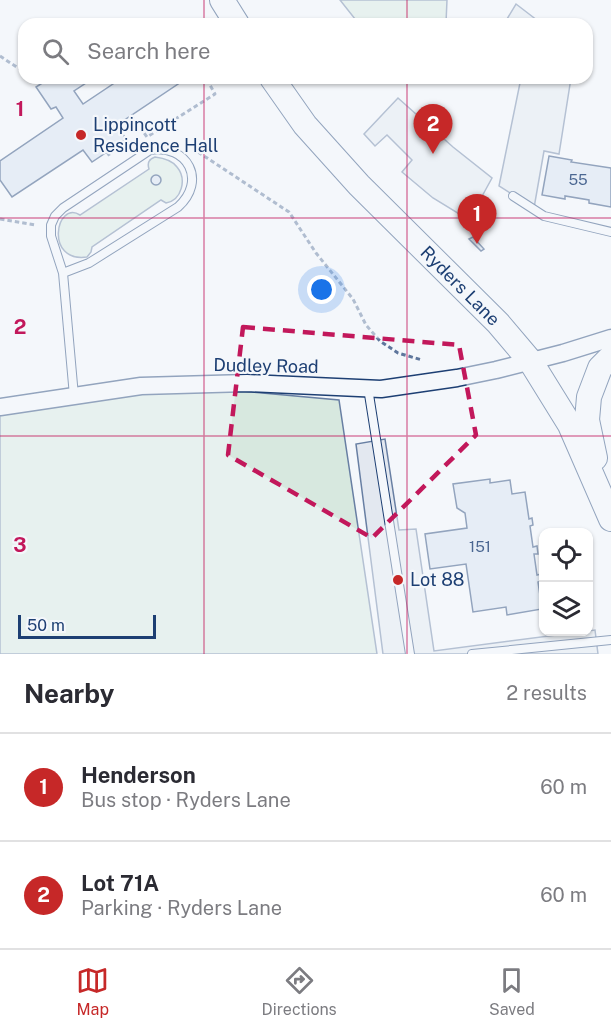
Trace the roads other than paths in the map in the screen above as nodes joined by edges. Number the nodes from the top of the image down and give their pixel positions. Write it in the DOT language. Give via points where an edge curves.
graph roads {
  1 [pos="222,0"];
  2 [pos="233,18"];
  3 [pos="276,84"];
  4 [pos="513,196"];
  5 [pos="611,232"];
  6 [pos="63,273"];
  7 [pos="611,338"];
  8 [pos="611,357"];
  9 [pos="531,362"];
  10 [pos="368,388"];
  11 [pos="74,397"];
  12 [pos="0,407"];
  13 [pos="611,519"];
  14 [pos="611,640"];
  15 [pos="410,654"];
  16 [pos="472,654"];
  1 -- 2 [label="main road"];
  3 -- 9 [label="main road, Ryders Lane" via="305,125 359,185 498,323"];
  4 -- 5 [label="lane" via="544,216"];
  6 -- 6 [label="lane" via="89,263 187,199 192,176 182,156 166,149 150,150 63,208 51,225"];
  6 -- 11 [label="lane"];
  7 -- 9 [label="street, Dudley Road"];
  8 -- 13 [label="main road" via="600,368 589,397 587,420"];
  9 -- 10 [label="street, Dudley Road" via="457,378"];
  9 -- 13 [label="main road, Ryders Lane" via="570,425"];
  10 -- 11 [label="street, Dudley Road" via="247,382 141,387"];
  10 -- 15 [label="lane"];
  11 -- 12 [label="street, Dudley Road"];
  14 -- 16 [label="lane"];
}
